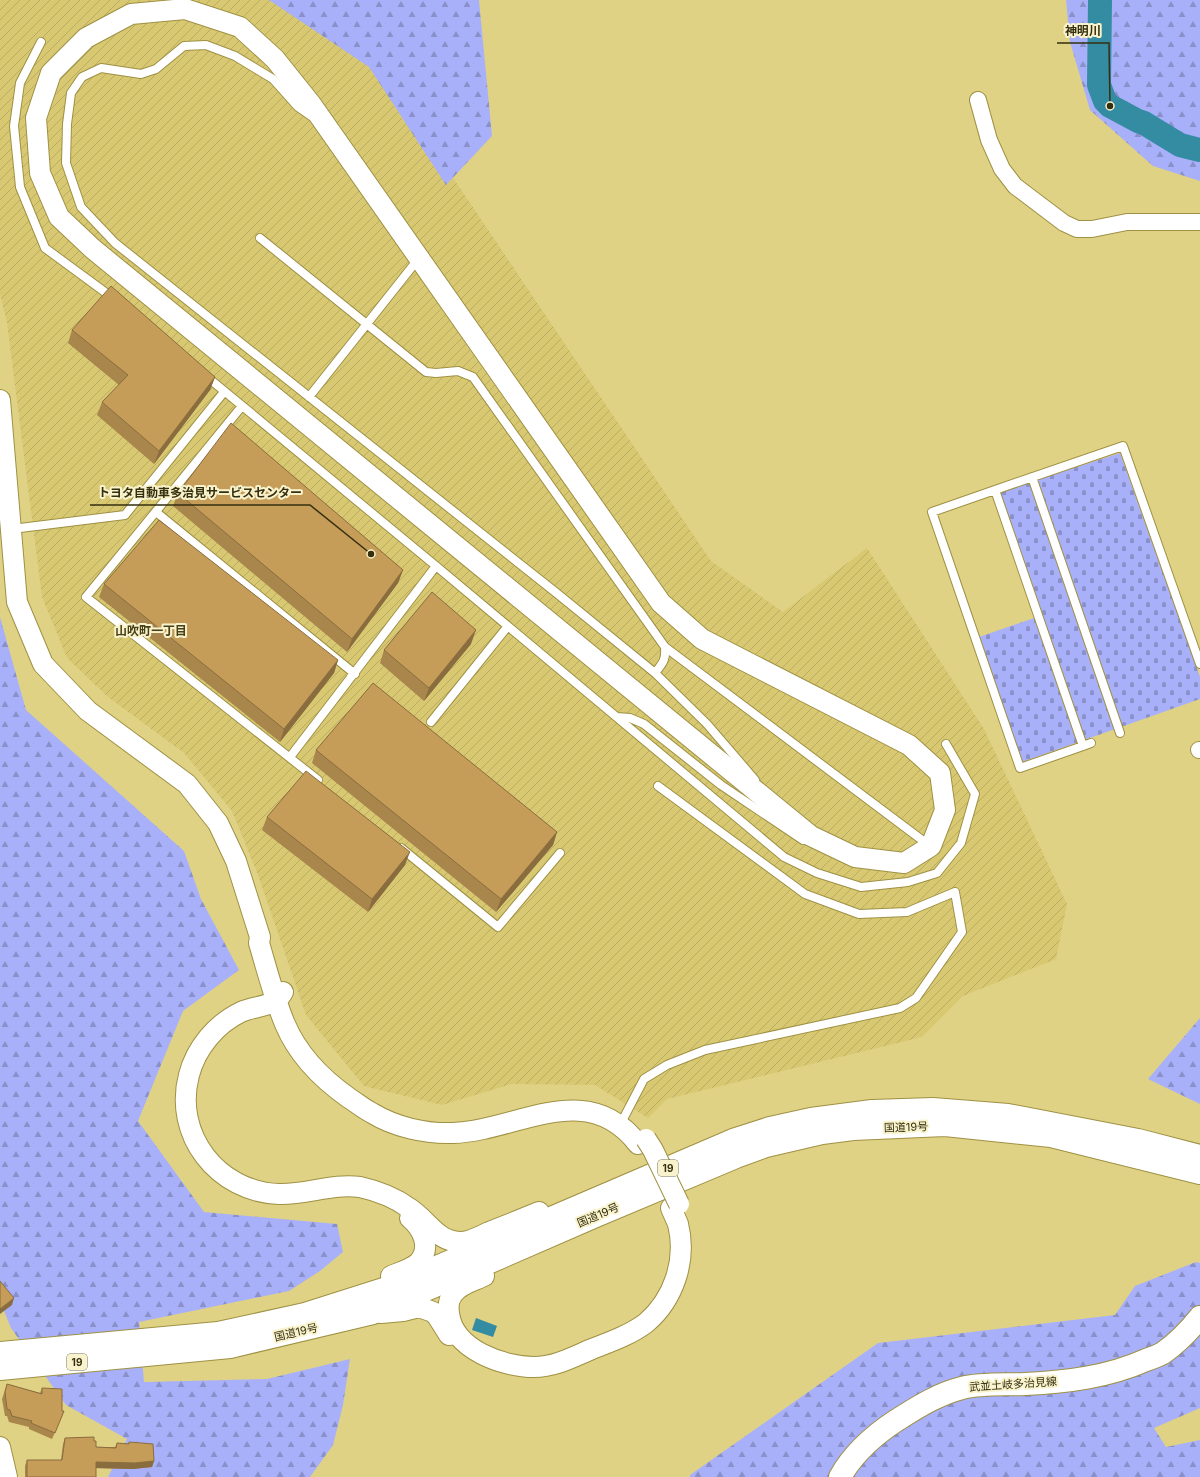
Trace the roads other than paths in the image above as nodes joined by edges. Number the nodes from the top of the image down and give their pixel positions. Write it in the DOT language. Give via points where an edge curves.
graph roads {
  1 [pos="41,42"];
  2 [pos="978,100"];
  3 [pos="330,130"];
  4 [pos="1200,222"];
  5 [pos="260,238"];
  6 [pos="419,258"];
  7 [pos="116,302"];
  8 [pos="367,324"];
  9 [pos="200,372"];
  10 [pos="224,392"];
  11 [pos="309,398"];
  12 [pos="0,400"];
  13 [pos="242,406"];
  14 [pos="1032,477"];
  15 [pos="995,490"];
  16 [pos="156,512"];
  17 [pos="11,529"];
  18 [pos="436,566"];
  19 [pos="508,626"];
  20 [pos="665,647"];
  21 [pos="1200,664"];
  22 [pos="655,673"];
  23 [pos="354,674"];
  24 [pos="616,717"];
  25 [pos="431,722"];
  26 [pos="1120,733"];
  27 [pos="946,744"];
  28 [pos="290,757"];
  29 [pos="658,786"];
  30 [pos="327,787"];
  31 [pos="786,815"];
  32 [pos="394,842"];
  33 [pos="931,846"];
  34 [pos="560,853"];
  35 [pos="855,857"];
  36 [pos="278,993"];
  37 [pos="621,1122"];
  38 [pos="733,1140"];
  39 [pos="1200,1156"];
  40 [pos="1200,1173"];
  41 [pos="675,1206"];
  42 [pos="596,1216"];
  43 [pos="373,1313"];
  44 [pos="305,1314"];
  45 [pos="1200,1318"];
  46 [pos="154,1347"];
  47 [pos="0,1353"];
  48 [pos="0,1369"];
  49 [pos="0,1447"];
  50 [pos="7,1477"];
  51 [pos="840,1477"];
  1 -- 7 [label="lane" via="20,83 14,126 20,188 45,248"];
  2 -- 4 [label="street" via="989,140 1002,169 1015,186 1064,223 1077,229 1092,229 1127,222"];
  3 -- 6 [label="street"];
  3 -- 11 [label="lane" via="298,107 273,79 236,56 206,45 184,46 156,69 141,74 102,68 82,77 71,93 67,124 66,162 81,207 115,243"];
  3 -- 31 [label="street" via="275,59 240,28 185,9 131,14 86,38 51,73 36,118 40,173 59,217"];
  5 -- 8 [label="lane"];
  6 -- 8 [label="lane"];
  6 -- 33 [label="street" via="661,603 702,639 908,745 940,773 945,810"];
  8 -- 11 [label="lane"];
  8 -- 20 [label="lane" via="426,372 458,371 473,377"];
  9 -- 10 [label="lane"];
  10 -- 13 [label="lane"];
  10 -- 17 [label="lane" via="125,515"];
  11 -- 22 [label="lane"];
  12 -- 17 [label="street"];
  13 -- 16 [label="lane"];
  13 -- 18 [label="lane"];
  14 -- 15 [label="lane"];
  14 -- 21 [label="lane" via="1123,446"];
  14 -- 26 [label="lane"];
  15 -- 15 [label="lane" via="1087,745 1020,768 932,512"];
  16 -- 23 [label="lane"];
  16 -- 28 [label="lane" via="86,597"];
  17 -- 36 [label="street" via="17,602 43,664 88,711 187,784 218,823 236,861 260,937 266,941"];
  18 -- 19 [label="lane"];
  18 -- 23 [label="lane"];
  19 -- 24 [label="lane"];
  19 -- 25 [label="lane"];
  20 -- 22 [label="lane" via="666,657"];
  20 -- 33 [label="lane"];
  22 -- 31 [label="lane" via="707,724"];
  23 -- 28 [label="lane"];
  24 -- 27 [label="lane" via="784,856 817,873 861,887 908,882 937,873 961,843 975,794"];
  24 -- 35 [label="lane" via="630,718 644,724 721,785 799,838 825,851"];
  28 -- 30 [label="lane"];
  29 -- 37 [label="lane" via="805,894 859,914 907,912 955,892 962,932 916,998 900,1008 705,1050 667,1065 644,1079"];
  31 -- 35 [label="street" via="811,836"];
  32 -- 34 [label="lane" via="498,928"];
  33 -- 35 [label="street" via="904,862"];
  36 -- 37 [label="street" via="285,1024 310,1064 333,1087 372,1114 400,1125 420,1131 464,1133 560,1110 578,1110"];
  36 -- 38 [label="street" via="241,1012 220,1026 206,1040 195,1058 186,1087 188,1123 200,1150 210,1164 222,1174 252,1190 279,1194 343,1187 372,1190 395,1198 440,1236 450,1241 465,1242 716,1137"];
  36 -- 44 [label="street" via="258,994 216,1019 188,1054 181,1072 178,1111 185,1139 193,1153 217,1180 250,1197 279,1201 344,1195 381,1201 418,1225 426,1245 423,1256 408,1268 309,1304"];
  37 -- 41 [label="street" via="631,1134 642,1141 644,1152"];
  38 -- 39 [label="main road, 国道19号 / 19" via="811,1119 872,1111 933,1109 1008,1115 1138,1140"];
  38 -- 44 [label="main road, 国道19号 / 19" via="390,1286"];
  40 -- 42 [label="main road, 国道19号 / 19" via="1051,1136 945,1125 853,1129 822,1133 766,1146"];
  41 -- 42 [label="street" via="681,1246 678,1270 670,1292 645,1323 625,1336 553,1365 535,1367 499,1362 474,1350 462,1339 449,1317 448,1304 452,1294 461,1287 565,1238 589,1224"];
  41 -- 43 [label="street" via="686,1229 686,1272 675,1299 666,1312 655,1324 626,1343 560,1371 523,1375 484,1364 468,1355 451,1338 433,1312 418,1307"];
  42 -- 43 [label="main road, 国道19号 / 19"];
  43 -- 46 [label="main road, 国道19号 / 19" via="230,1348"];
  44 -- 46 [label="main road, 国道19号 / 19"];
  45 -- 51 [label="main road, 武並土岐多治見線" via="1181,1339 1162,1354 1129,1368 1078,1380 984,1385 944,1393 880,1431 846,1465"];
  46 -- 47 [label="main road, 国道19号 / 19"];
  46 -- 48 [label="main road, 国道19号 / 19"];
  49 -- 50 [label="street"];
}
